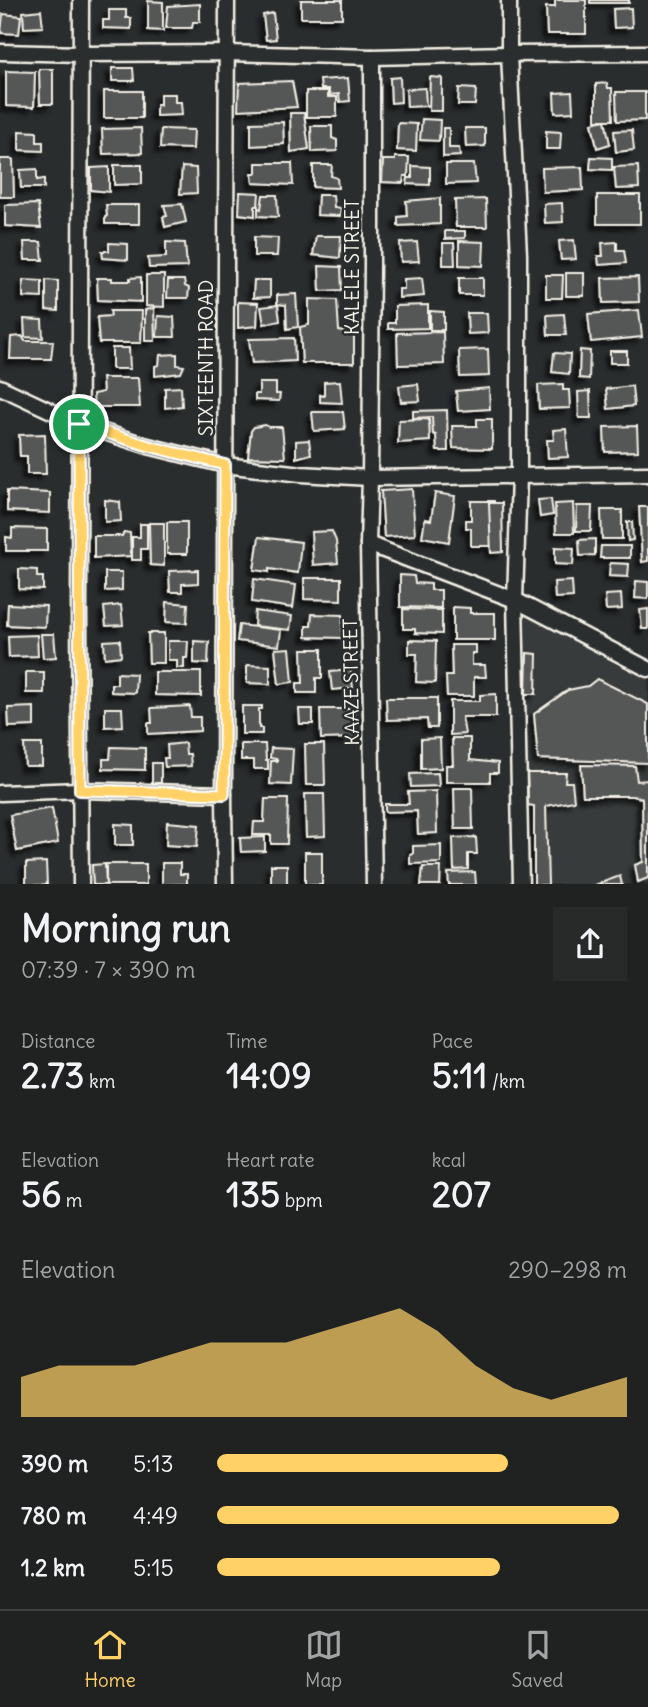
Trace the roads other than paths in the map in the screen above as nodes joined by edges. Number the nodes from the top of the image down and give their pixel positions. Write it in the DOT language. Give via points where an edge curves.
graph roads {
  1 [pos="81,0"];
  2 [pos="227,0"];
  3 [pos="509,0"];
  4 [pos="0,52"];
  5 [pos="227,53"];
  6 [pos="648,53"];
  7 [pos="82,54"];
  8 [pos="509,54"];
  9 [pos="372,57"];
  10 [pos="0,387"];
  11 [pos="79,424"];
  12 [pos="225,465"];
  13 [pos="648,474"];
  14 [pos="519,476"];
  15 [pos="370,478"];
  16 [pos="368,544"];
  17 [pos="515,600"];
  18 [pos="648,669"];
  19 [pos="80,790"];
  20 [pos="0,793"];
  21 [pos="224,794"];
  22 [pos="81,884"];
  23 [pos="225,884"];
  24 [pos="374,884"];
  25 [pos="521,884"];
  1 -- 7 [label="street"];
  2 -- 5 [label="street, SIXTEENTH ROAD"];
  3 -- 8 [label="street"];
  4 -- 7 [label="street"];
  5 -- 7 [label="street"];
  5 -- 9 [label="street"];
  5 -- 12 [label="street, SIXTEENTH ROAD"];
  6 -- 8 [label="street"];
  7 -- 11 [label="street"];
  8 -- 9 [label="street"];
  8 -- 14 [label="street" via="519,255"];
  9 -- 15 [label="street, KALELE STREET"];
  10 -- 11 [label="street"];
  11 -- 12 [label="street"];
  11 -- 19 [label="street"];
  12 -- 15 [label="street"];
  12 -- 21 [label="street, SIXTEENTH ROAD"];
  13 -- 14 [label="street"];
  14 -- 15 [label="street"];
  14 -- 17 [label="street"];
  15 -- 16 [label="street, KAAZE STREET"];
  16 -- 17 [label="street"];
  16 -- 24 [label="street, KAAZE STREET"];
  17 -- 18 [label="street"];
  17 -- 25 [label="street"];
  19 -- 20 [label="street"];
  19 -- 21 [label="street"];
  19 -- 22 [label="street"];
  21 -- 23 [label="street, SIXTEENTH ROAD"];
}
